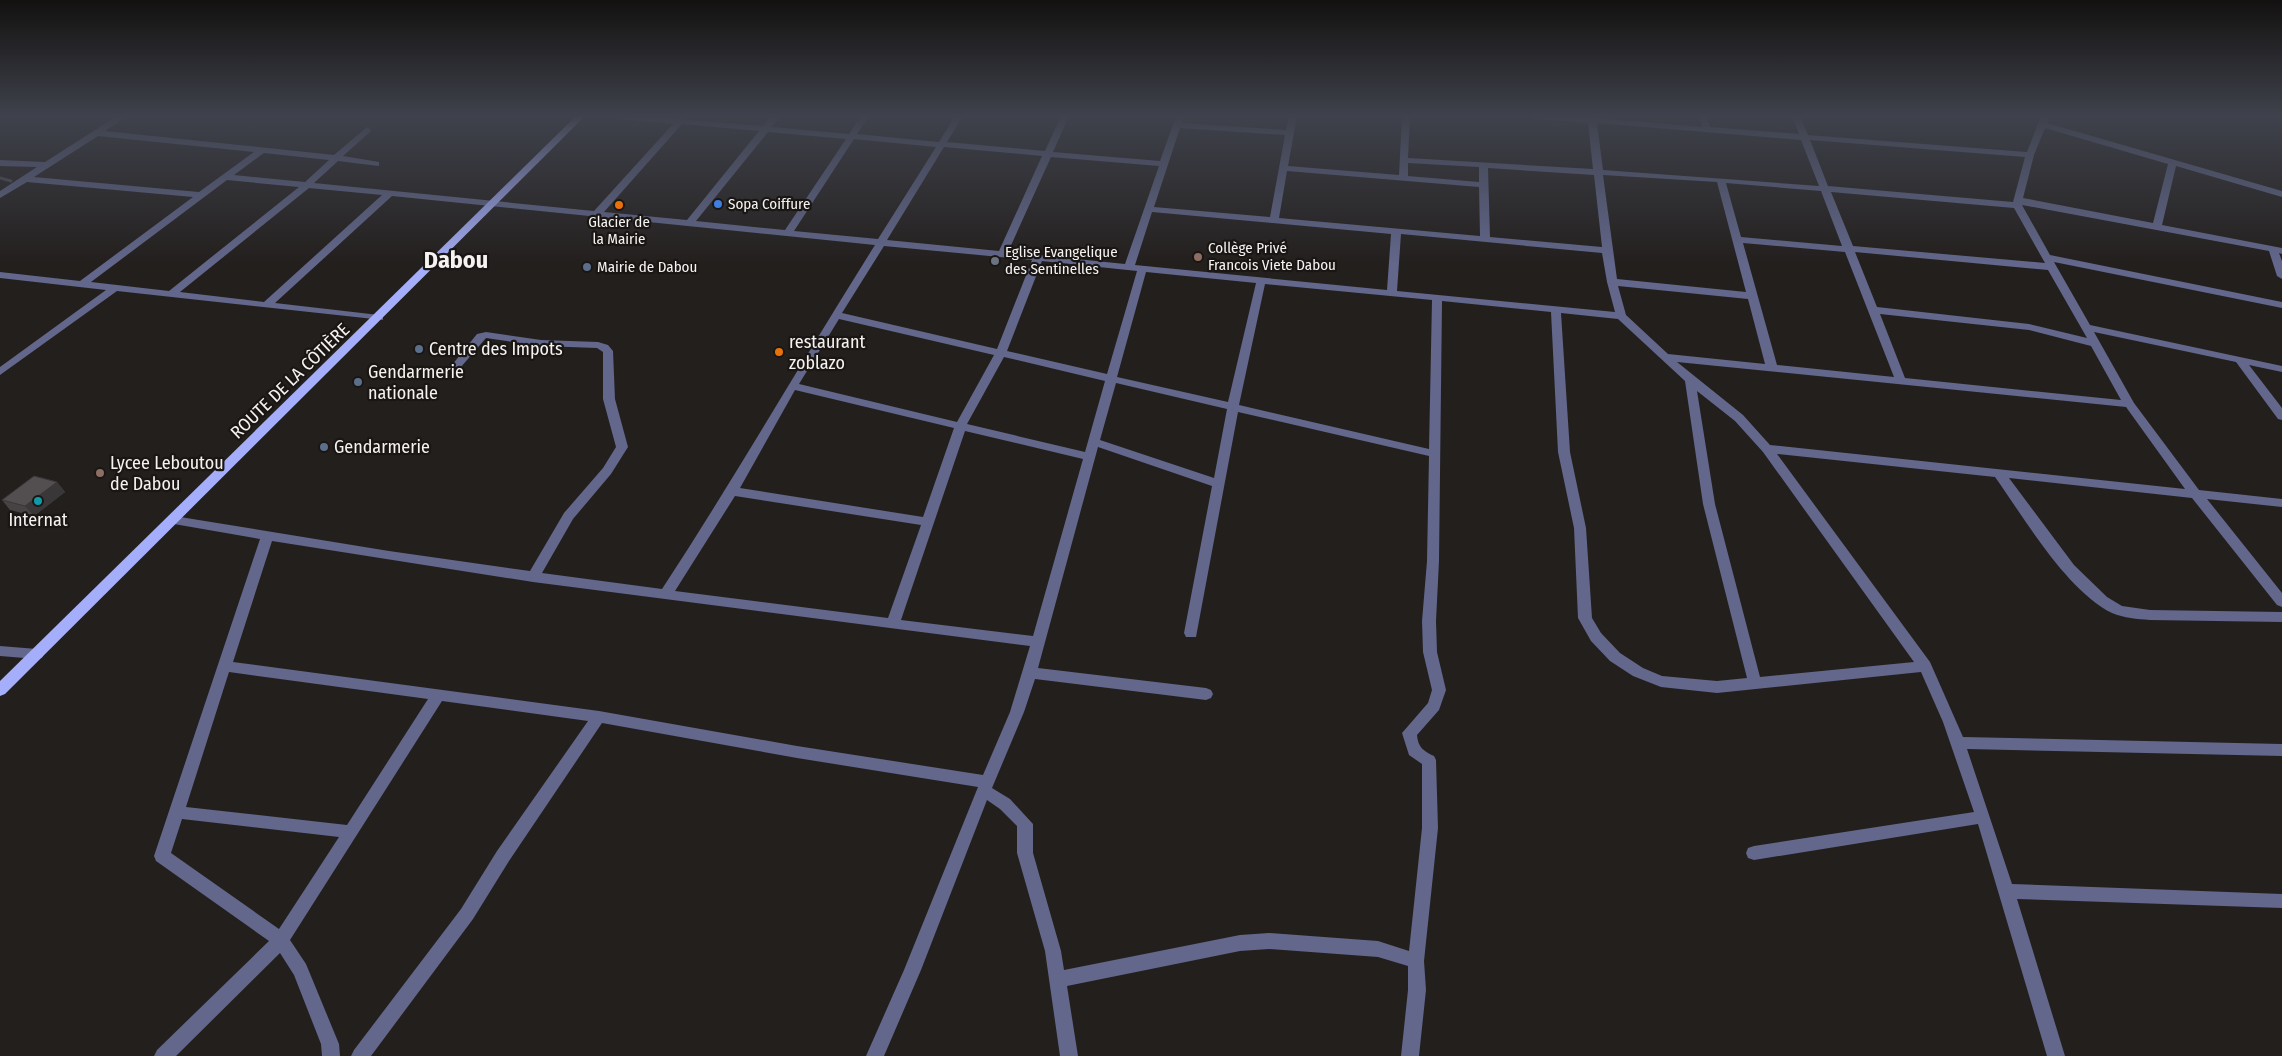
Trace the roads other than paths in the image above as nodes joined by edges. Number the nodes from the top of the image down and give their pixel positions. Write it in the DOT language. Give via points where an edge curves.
graph roads {
  1 [pos="46,165"];
  2 [pos="240,165"];
  3 [pos="329,165"];
  4 [pos="532,165"];
  5 [pos="641,165"];
  6 [pos="736,165"];
  7 [pos="832,165"];
  8 [pos="929,165"];
  9 [pos="1043,165"];
  10 [pos="1164,165"];
  11 [pos="1404,165"];
  12 [pos="1474,165"];
  13 [pos="1596,165"];
  14 [pos="1816,165"];
  15 [pos="2027,165"];
  16 [pos="2172,165"];
  17 [pos="2184,165"];
  18 [pos="1483,166"];
  19 [pos="1283,168"];
  20 [pos="1597,173"];
  21 [pos="224,177"];
  22 [pos="1403,178"];
  23 [pos="26,179"];
  24 [pos="1721,180"];
  25 [pos="307,185"];
  26 [pos="1484,185"];
  27 [pos="1826,188"];
  28 [pos="2,192"];
  29 [pos="390,193"];
  30 [pos="2282,194"];
  31 [pos="198,195"];
  32 [pos="2018,203"];
  33 [pos="494,204"];
  34 [pos="1148,209"];
  35 [pos="596,215"];
  36 [pos="1274,220"];
  37 [pos="689,224"];
  38 [pos="2157,227"];
  39 [pos="1396,231"];
  40 [pos="787,234"];
  41 [pos="1485,238"];
  42 [pos="1736,239"];
  43 [pos="881,243"];
  44 [pos="1848,249"];
  45 [pos="1607,250"];
  46 [pos="2278,250"];
  47 [pos="1002,255"];
  48 [pos="2045,257"];
  49 [pos="1038,258"];
  50 [pos="2052,267"];
  51 [pos="1128,268"];
  52 [pos="1142,269"];
  53 [pos="0,275"];
  54 [pos="2282,276"];
  55 [pos="1261,281"];
  56 [pos="1612,282"];
  57 [pos="82,284"];
  58 [pos="115,288"];
  59 [pos="172,294"];
  60 [pos="1392,294"];
  61 [pos="1752,296"];
  62 [pos="1438,298"];
  63 [pos="267,305"];
  64 [pos="2282,305"];
  65 [pos="1556,310"];
  66 [pos="1873,310"];
  67 [pos="836,315"];
  68 [pos="1621,316"];
  69 [pos="379,318"];
  70 [pos="2086,326"];
  71 [pos="2096,344"];
  72 [pos="1001,352"];
  73 [pos="1664,356"];
  74 [pos="2239,360"];
  75 [pos="457,365"];
  76 [pos="1772,368"];
  77 [pos="2282,369"];
  78 [pos="0,372"];
  79 [pos="1112,378"];
  80 [pos="1690,380"];
  81 [pos="1901,381"];
  82 [pos="792,386"];
  83 [pos="2129,404"];
  84 [pos="1232,406"];
  85 [pos="2282,416"];
  86 [pos="961,425"];
  87 [pos="1094,442"];
  88 [pos="1767,449"];
  89 [pos="1435,454"];
  90 [pos="1090,457"];
  91 [pos="1998,472"];
  92 [pos="1218,484"];
  93 [pos="732,491"];
  94 [pos="2196,494"];
  95 [pos="2282,503"];
  96 [pos="174,520"];
  97 [pos="928,522"];
  98 [pos="267,536"];
  99 [pos="533,577"];
  100 [pos="664,595"];
  101 [pos="2282,602"];
  102 [pos="2282,617"];
  103 [pos="893,624"];
  104 [pos="1192,633"];
  105 [pos="1038,642"];
  106 [pos="0,651"];
  107 [pos="37,654"];
  108 [pos="224,666"];
  109 [pos="1924,666"];
  110 [pos="1031,673"];
  111 [pos="1754,684"];
  112 [pos="0,690"];
  113 [pos="1206,694"];
  114 [pos="439,695"];
  115 [pos="599,717"];
  116 [pos="1957,743"];
  117 [pos="2282,750"];
  118 [pos="986,786"];
  119 [pos="176,812"];
  120 [pos="1983,817"];
  121 [pos="352,832"];
  122 [pos="1754,853"];
  123 [pos="2006,890"];
  124 [pos="2282,901"];
  125 [pos="281,940"];
  126 [pos="1416,961"];
  127 [pos="1058,980"];
  128 [pos="163,1056"];
  129 [pos="331,1056"];
  130 [pos="360,1056"];
  131 [pos="874,1056"];
  132 [pos="1069,1056"];
  133 [pos="1410,1056"];
  134 [pos="2056,1056"];
  1 -- 23 [label="street"];
  2 -- 21 [label="street"];
  3 -- 25 [label="street"];
  4 -- 33 [label="main road, ROUTE DE LA CÔTIÈRE"];
  5 -- 35 [label="street"];
  6 -- 37 [label="street"];
  7 -- 40 [label="street"];
  8 -- 43 [label="street"];
  9 -- 47 [label="street"];
  10 -- 34 [label="street"];
  11 -- 22 [label="street"];
  12 -- 18 [label="street"];
  13 -- 20 [label="street"];
  14 -- 27 [label="street"];
  15 -- 32 [label="street"];
  16 -- 38 [label="street"];
  17 -- 30 [label="street"];
  18 -- 20 [label="street"];
  18 -- 26 [label="street"];
  19 -- 22 [label="street"];
  19 -- 36 [label="street"];
  20 -- 24 [label="street"];
  20 -- 45 [label="street"];
  21 -- 25 [label="street"];
  21 -- 31 [label="street"];
  22 -- 26 [label="street"];
  23 -- 28 [label="street"];
  23 -- 31 [label="street"];
  24 -- 27 [label="street"];
  24 -- 42 [label="street"];
  25 -- 29 [label="street"];
  25 -- 59 [label="street"];
  26 -- 41 [label="street"];
  27 -- 32 [label="street"];
  27 -- 44 [label="street"];
  29 -- 33 [label="street"];
  29 -- 63 [label="street"];
  31 -- 57 [label="street"];
  32 -- 38 [label="street"];
  32 -- 48 [label="street"];
  33 -- 35 [label="street"];
  33 -- 69 [label="main road, ROUTE DE LA CÔTIÈRE"];
  34 -- 36 [label="street"];
  34 -- 51 [label="street"];
  35 -- 37 [label="street"];
  36 -- 39 [label="street"];
  37 -- 40 [label="street"];
  38 -- 46 [label="street"];
  39 -- 41 [label="street"];
  39 -- 60 [label="street"];
  40 -- 43 [label="street"];
  41 -- 45 [label="street"];
  42 -- 44 [label="street"];
  42 -- 61 [label="street"];
  43 -- 47 [label="street"];
  43 -- 67 [label="street"];
  44 -- 50 [label="street"];
  44 -- 66 [label="street"];
  45 -- 56 [label="street"];
  46 -- 54 [label="street"];
  47 -- 49 [label="street"];
  48 -- 50 [label="street"];
  48 -- 64 [label="street"];
  49 -- 51 [label="street"];
  49 -- 72 [label="street"];
  50 -- 70 [label="street"];
  51 -- 52 [label="street"];
  52 -- 55 [label="street"];
  52 -- 79 [label="street"];
  53 -- 57 [label="street"];
  55 -- 60 [label="street"];
  55 -- 84 [label="street"];
  56 -- 61 [label="street"];
  56 -- 68 [label="street"];
  57 -- 58 [label="street"];
  58 -- 59 [label="street"];
  58 -- 78 [label="street"];
  59 -- 63 [label="street"];
  60 -- 62 [label="street"];
  61 -- 76 [label="street"];
  62 -- 65 [label="street"];
  62 -- 89 [label="street"];
  63 -- 69 [label="street"];
  65 -- 68 [label="street"];
  65 -- 111 [label="street" via="1564,452 1580,528 1585,618 1596,637 1615,657 1638,672 1661,681 1717,687"];
  66 -- 71 [label="street" via="2029,327"];
  66 -- 81 [label="street"];
  67 -- 72 [label="street"];
  67 -- 82 [label="street"];
  68 -- 73 [label="street"];
  69 -- 96 [label="main road, ROUTE DE LA CÔTIÈRE"];
  70 -- 71 [label="street"];
  70 -- 74 [label="street"];
  71 -- 83 [label="street"];
  72 -- 79 [label="street"];
  72 -- 86 [label="street"];
  73 -- 76 [label="street"];
  73 -- 80 [label="street"];
  74 -- 77 [label="street"];
  74 -- 85 [label="street"];
  75 -- 99 [label="street" via="481,336 486,335 541,343 598,345 608,351 609,399 622,447 607,471 568,516"];
  76 -- 81 [label="street"];
  79 -- 84 [label="street"];
  79 -- 87 [label="street"];
  80 -- 88 [label="street" via="1739,418"];
  80 -- 111 [label="street" via="1709,504"];
  81 -- 83 [label="street"];
  82 -- 86 [label="street"];
  82 -- 93 [label="street"];
  83 -- 94 [label="street"];
  84 -- 89 [label="street"];
  84 -- 92 [label="street"];
  86 -- 90 [label="street"];
  86 -- 97 [label="street"];
  87 -- 90 [label="street"];
  87 -- 92 [label="street"];
  88 -- 91 [label="street"];
  88 -- 109 [label="street"];
  89 -- 126 [label="street" via="1430,652 1439,690 1434,706 1410,733 1411,748 1418,757 1429,760 1430,828"];
  90 -- 105 [label="street"];
  91 -- 94 [label="street"];
  91 -- 102 [label="street" via="2067,566 2107,604 2148,615"];
  92 -- 104 [label="street"];
  93 -- 97 [label="street"];
  93 -- 100 [label="street"];
  94 -- 95 [label="street"];
  94 -- 101 [label="street"];
  96 -- 98 [label="street"];
  96 -- 107 [label="main road, ROUTE DE LA CÔTIÈRE"];
  97 -- 103 [label="street"];
  98 -- 99 [label="street"];
  98 -- 108 [label="street"];
  99 -- 100 [label="street"];
  100 -- 103 [label="street"];
  103 -- 105 [label="street"];
  105 -- 110 [label="street"];
  106 -- 107 [label="street"];
  107 -- 112 [label="main road, ROUTE DE LA CÔTIÈRE"];
  108 -- 114 [label="street"];
  108 -- 119 [label="street"];
  109 -- 111 [label="street"];
  109 -- 116 [label="street"];
  110 -- 113 [label="street"];
  110 -- 118 [label="street"];
  114 -- 115 [label="street"];
  114 -- 121 [label="street"];
  115 -- 118 [label="street"];
  115 -- 130 [label="street" via="467,914"];
  116 -- 117 [label="street"];
  116 -- 120 [label="street"];
  118 -- 127 [label="street" via="1025,824 1025,853"];
  118 -- 131 [label="street"];
  119 -- 121 [label="street"];
  119 -- 125 [label="street" via="162,856"];
  120 -- 122 [label="street"];
  120 -- 123 [label="street"];
  121 -- 125 [label="street"];
  123 -- 124 [label="street"];
  123 -- 134 [label="street"];
  125 -- 128 [label="street"];
  125 -- 129 [label="street" via="300,970 330,1044"];
  126 -- 127 [label="street" via="1378,949 1269,941 1240,943"];
  126 -- 133 [label="street" via="1417,990"];
  127 -- 132 [label="street"];
}
